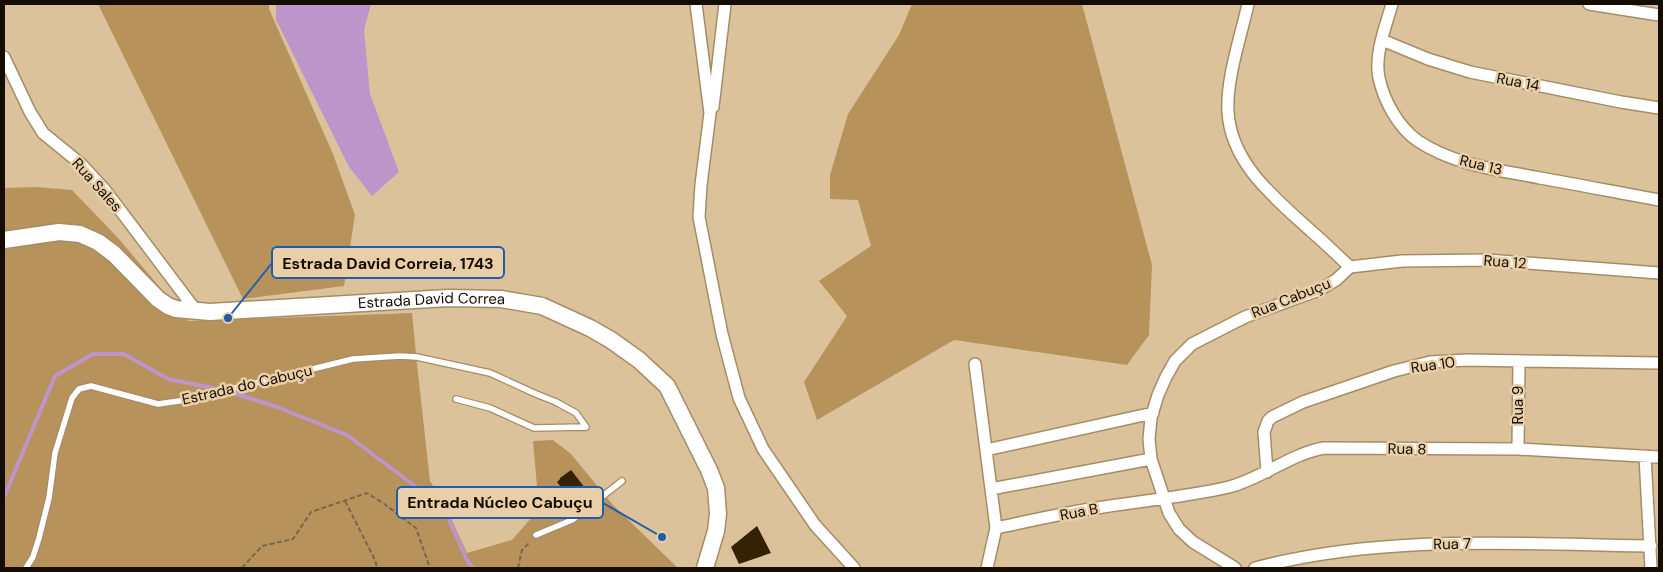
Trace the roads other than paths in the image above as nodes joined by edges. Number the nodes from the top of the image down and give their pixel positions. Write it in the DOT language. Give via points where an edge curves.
graph roads {
  1 [pos="696,4"];
  2 [pos="724,4"];
  3 [pos="1248,4"];
  4 [pos="1392,4"];
  5 [pos="1589,4"];
  6 [pos="1659,15"];
  7 [pos="1382,40"];
  8 [pos="4,57"];
  9 [pos="1659,108"];
  10 [pos="710,113"];
  11 [pos="1659,200"];
  12 [pos="4,240"];
  13 [pos="1350,267"];
  14 [pos="1659,273"];
  15 [pos="197,312"];
  16 [pos="1519,362"];
  17 [pos="1659,363"];
  18 [pos="975,364"];
  19 [pos="456,399"];
  20 [pos="1153,413"];
  21 [pos="1518,449"];
  22 [pos="986,450"];
  23 [pos="1646,456"];
  24 [pos="1659,457"];
  25 [pos="1151,459"];
  26 [pos="1267,472"];
  27 [pos="622,481"];
  28 [pos="991,489"];
  29 [pos="1164,499"];
  30 [pos="996,528"];
  31 [pos="536,535"];
  32 [pos="1651,546"];
  33 [pos="26,568"];
  34 [pos="705,568"];
  35 [pos="854,568"];
  36 [pos="987,568"];
  37 [pos="1235,568"];
  38 [pos="1255,568"];
  39 [pos="1651,568"];
  1 -- 10 [label="street"];
  2 -- 10 [label="street" via="714,104"];
  3 -- 13 [label="street, Rua Cabuçu" via="1229,93 1228,114 1234,137 1249,168 1260,182"];
  4 -- 7 [label="street, Rua 13"];
  5 -- 6 [label="street"];
  7 -- 9 [label="street, Rua 14" via="1470,72"];
  7 -- 11 [label="street, Rua 13" via="1378,76 1383,92 1398,121 1417,140 1453,158 1484,167"];
  8 -- 15 [label="street, Rua Sales" via="43,133 81,164 105,190"];
  10 -- 35 [label="street" via="699,217 722,334 739,398 763,449 815,525"];
  12 -- 15 [label="main road, Estrada David Correa" via="59,232 80,234 114,254 158,299 176,309"];
  13 -- 14 [label="street, Rua 12" via="1402,261 1487,260"];
  13 -- 20 [label="street, Rua Cabuçu" via="1319,290 1245,317 1192,344 1175,361"];
  15 -- 34 [label="main road, Estrada David Correa" via="448,298 501,299 542,306 583,324 654,372 667,386 681,411 716,488 716,531"];
  16 -- 17 [label="street, Rua 10"];
  16 -- 21 [label="street, Rua 9"];
  16 -- 26 [label="street, Rua 10" via="1430,362 1394,371 1277,413 1268,421 1264,432"];
  18 -- 22 [label="street"];
  19 -- 33 [label="lane, Estrada do Cabuçu" via="490,408 534,428 586,427 576,413 490,373 417,357 353,360 158,404 91,386 79,389 72,398 55,453 39,538"];
  20 -- 22 [label="street"];
  20 -- 25 [label="street, Rua Cabuçu"];
  21 -- 23 [label="street, Rua 8"];
  21 -- 26 [label="street, Rua 8" via="1324,448 1303,453"];
  22 -- 28 [label="street"];
  23 -- 24 [label="street, Rua 8"];
  23 -- 32 [label="street"];
  25 -- 28 [label="street"];
  25 -- 29 [label="street, Rua Cabuçu"];
  26 -- 29 [label="street, Rua 8" via="1231,486"];
  27 -- 31 [label="lane" via="572,520"];
  28 -- 30 [label="street"];
  29 -- 30 [label="street, Rua B" via="1096,508"];
  29 -- 37 [label="street, Rua Cabuçu" via="1179,529 1207,552"];
  30 -- 36 [label="street"];
  32 -- 38 [label="street, Rua 7" via="1431,544 1313,555"];
  32 -- 39 [label="street"];
}
